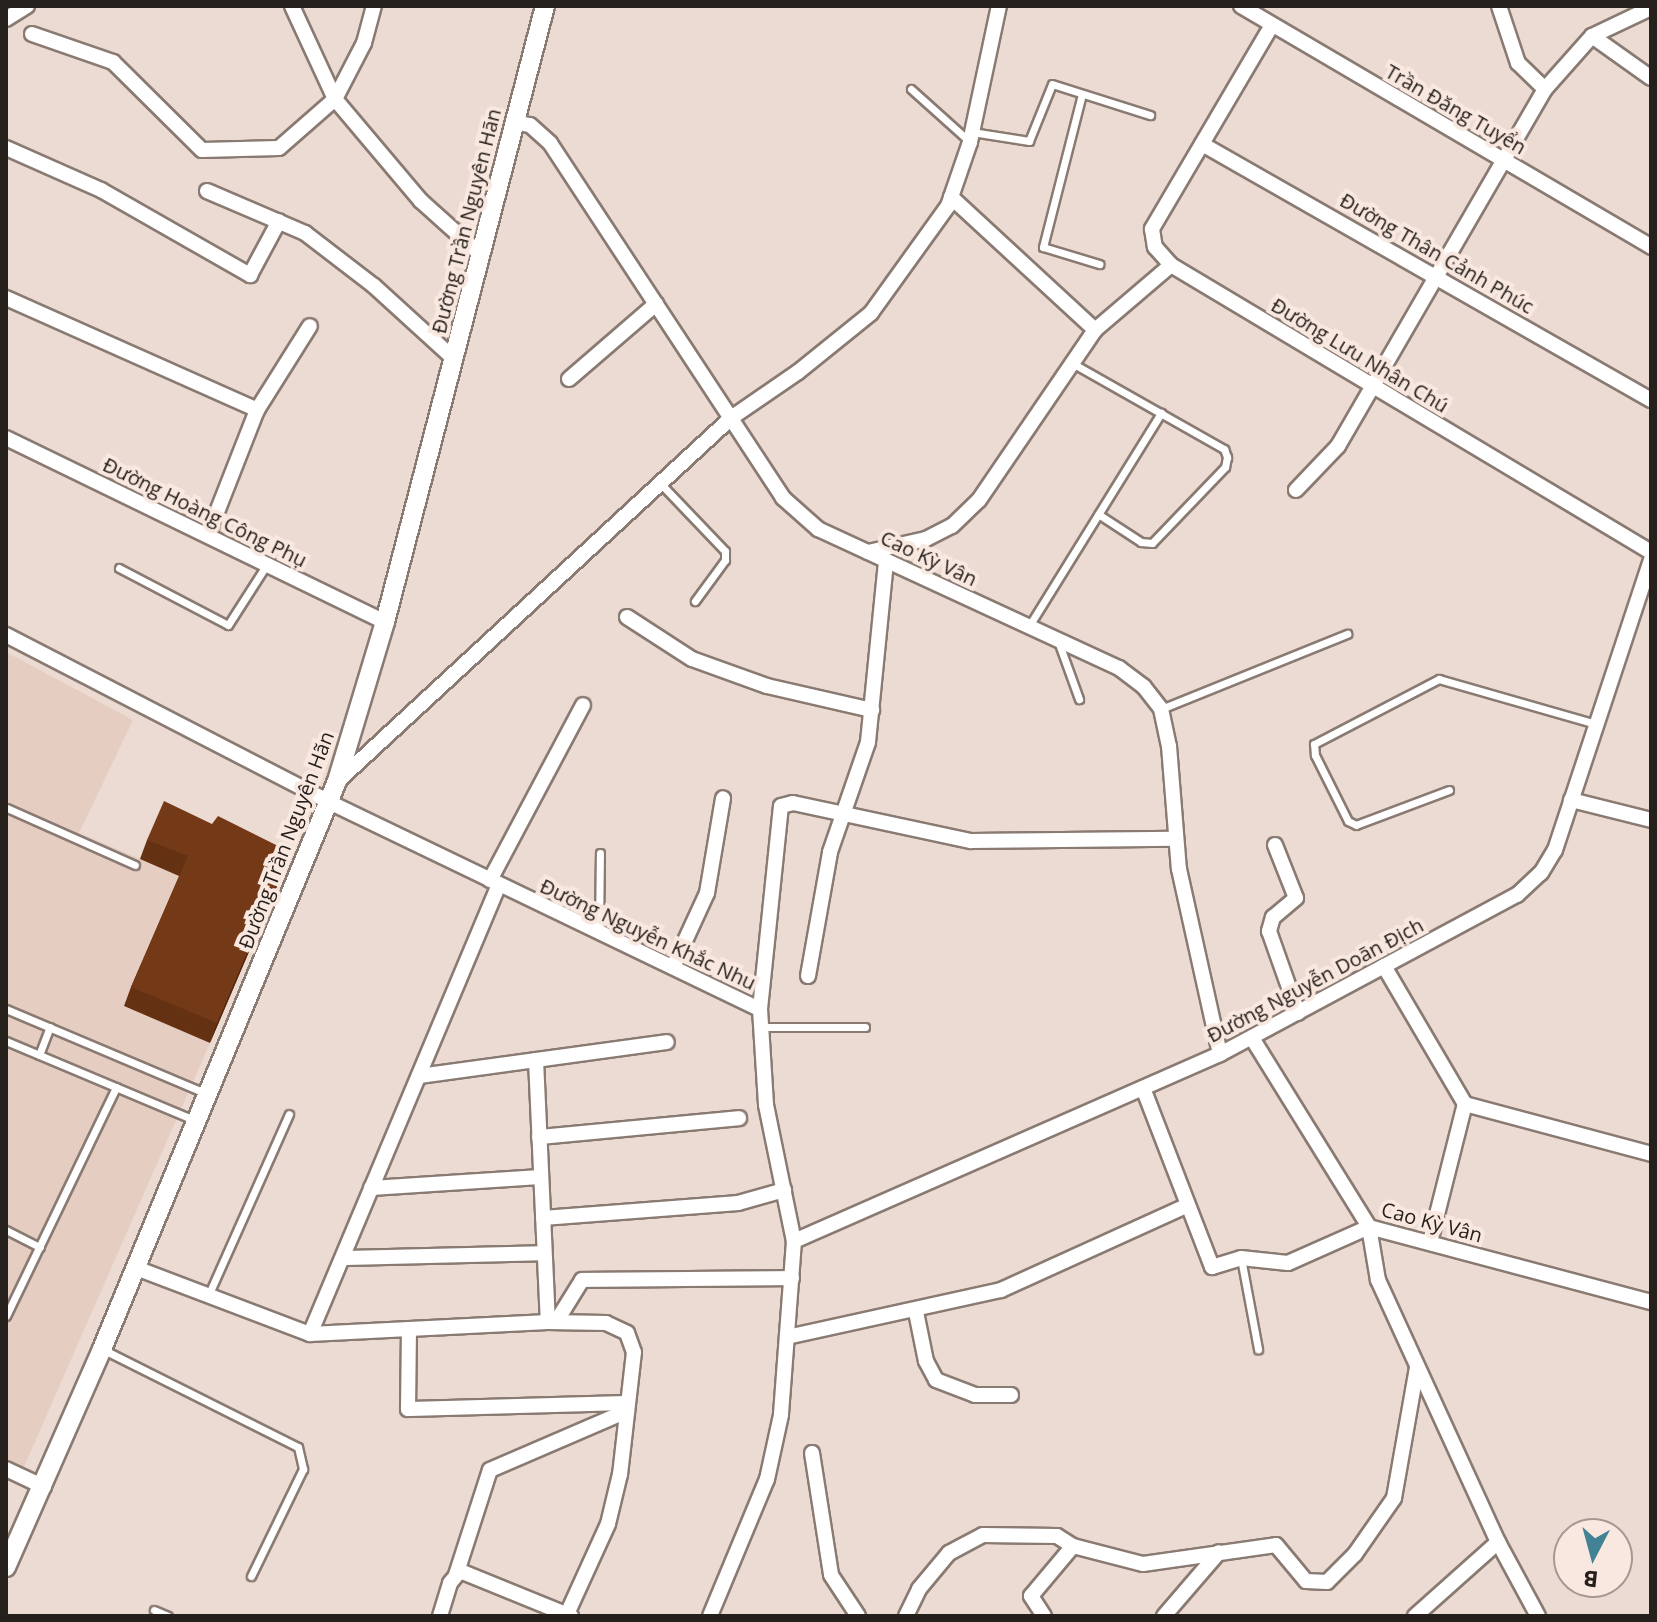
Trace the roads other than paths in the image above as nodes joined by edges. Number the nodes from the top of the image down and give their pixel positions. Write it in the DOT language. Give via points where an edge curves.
graph roads {
  1 [pos="292,6"];
  2 [pos="374,6"];
  3 [pos="545,6"];
  4 [pos="999,6"];
  5 [pos="1241,6"];
  6 [pos="1499,6"];
  7 [pos="1651,8"];
  8 [pos="1261,11"];
  9 [pos="1272,25"];
  10 [pos="32,34"];
  11 [pos="1592,36"];
  12 [pos="1651,78"];
  13 [pos="911,89"];
  14 [pos="1545,89"];
  15 [pos="1082,94"];
  16 [pos="335,99"];
  17 [pos="1150,115"];
  18 [pos="514,122"];
  19 [pos="971,137"];
  20 [pos="1202,144"];
  21 [pos="6,148"];
  22 [pos="1505,161"];
  23 [pos="207,191"];
  24 [pos="951,197"];
  25 [pos="279,221"];
  26 [pos="1651,247"];
  27 [pos="480,254"];
  28 [pos="1099,264"];
  29 [pos="1171,265"];
  30 [pos="1439,275"];
  31 [pos="6,298"];
  32 [pos="656,304"];
  33 [pos="310,326"];
  34 [pos="1095,330"];
  35 [pos="453,358"];
  36 [pos="1069,362"];
  37 [pos="569,379"];
  38 [pos="1373,386"];
  39 [pos="1651,400"];
  40 [pos="257,410"];
  41 [pos="1161,413"];
  42 [pos="731,418"];
  43 [pos="6,438"];
  44 [pos="660,483"];
  45 [pos="1296,490"];
  46 [pos="1098,514"];
  47 [pos="208,535"];
  48 [pos="868,552"];
  49 [pos="1651,552"];
  50 [pos="1651,559"];
  51 [pos="886,561"];
  52 [pos="267,564"];
  53 [pos="119,568"];
  54 [pos="695,601"];
  55 [pos="627,617"];
  56 [pos="385,622"];
  57 [pos="1029,626"];
  58 [pos="1347,634"];
  59 [pos="6,635"];
  60 [pos="1057,639"];
  61 [pos="1079,699"];
  62 [pos="583,705"];
  63 [pos="1161,709"];
  64 [pos="872,710"];
  65 [pos="1596,724"];
  66 [pos="337,781"];
  67 [pos="1449,790"];
  68 [pos="723,798"];
  69 [pos="1571,800"];
  70 [pos="329,802"];
  71 [pos="6,809"];
  72 [pos="843,812"];
  73 [pos="1651,820"];
  74 [pos="1175,839"];
  75 [pos="1275,845"];
  76 [pos="600,853"];
  77 [pos="135,865"];
  78 [pos="494,882"];
  79 [pos="599,932"];
  80 [pos="1384,966"];
  81 [pos="673,967"];
  82 [pos="808,976"];
  83 [pos="6,1009"];
  84 [pos="760,1009"];
  85 [pos="1298,1013"];
  86 [pos="50,1027"];
  87 [pos="760,1027"];
  88 [pos="865,1027"];
  89 [pos="1252,1038"];
  90 [pos="6,1041"];
  91 [pos="667,1042"];
  92 [pos="1220,1054"];
  93 [pos="39,1055"];
  94 [pos="536,1060"];
  95 [pos="419,1076"];
  96 [pos="116,1087"];
  97 [pos="1143,1088"];
  98 [pos="207,1094"];
  99 [pos="1465,1104"];
  100 [pos="289,1114"];
  101 [pos="739,1118"];
  102 [pos="196,1121"];
  103 [pos="539,1137"];
  104 [pos="1651,1154"];
  105 [pos="541,1177"];
  106 [pos="371,1188"];
  107 [pos="784,1190"];
  108 [pos="1186,1206"];
  109 [pos="543,1218"];
  110 [pos="1369,1227"];
  111 [pos="6,1230"];
  112 [pos="794,1241"];
  113 [pos="1430,1242"];
  114 [pos="40,1247"];
  115 [pos="544,1253"];
  116 [pos="343,1258"];
  117 [pos="1241,1258"];
  118 [pos="136,1268"];
  119 [pos="792,1278"];
  120 [pos="208,1296"];
  121 [pos="1651,1302"];
  122 [pos="916,1312"];
  123 [pos="6,1316"];
  124 [pos="552,1322"];
  125 [pos="409,1329"];
  126 [pos="310,1334"];
  127 [pos="787,1337"];
  128 [pos="102,1349"];
  129 [pos="1258,1349"];
  130 [pos="1417,1367"];
  131 [pos="1011,1395"];
  132 [pos="628,1407"];
  133 [pos="812,1453"];
  134 [pos="6,1469"];
  135 [pos="44,1487"];
  136 [pos="1498,1542"];
  137 [pos="1073,1546"];
  138 [pos="1219,1552"];
  139 [pos="6,1567"];
  140 [pos="456,1575"];
  141 [pos="251,1576"];
  142 [pos="154,1610"];
  143 [pos="569,1615"];
  144 [pos="168,1616"];
  145 [pos="440,1616"];
  146 [pos="710,1616"];
  147 [pos="858,1616"];
  148 [pos="906,1616"];
  149 [pos="1044,1616"];
  150 [pos="1164,1616"];
  151 [pos="1415,1616"];
  152 [pos="1538,1616"];
  1 -- 16 [label="street"];
  2 -- 16 [label="street" via="364,43"];
  3 -- 18 [label="street, Đường Trần Nguyên Hãn"];
  4 -- 19 [label="street"];
  5 -- 8 [label="street, Trần Đăng Tuyển"];
  6 -- 14 [label="street" via="1518,63"];
  7 -- 11 [label="street"];
  8 -- 9 [label="street, Trần Đăng Tuyển"];
  9 -- 20 [label="street"];
  9 -- 22 [label="street, Trần Đăng Tuyển"];
  10 -- 16 [label="street" via="113,62 202,150 279,148"];
  11 -- 12 [label="street"];
  11 -- 14 [label="street"];
  13 -- 19 [label="lane"];
  14 -- 22 [label="street"];
  15 -- 17 [label="lane"];
  15 -- 19 [label="lane" via="1052,84 1029,141"];
  15 -- 28 [label="lane" via="1043,247"];
  16 -- 27 [label="street" via="421,201"];
  18 -- 27 [label="street, Đường Trần Nguyên Hãn"];
  18 -- 32 [label="street, Cao Kỳ Vân" via="530,125 550,143"];
  19 -- 24 [label="street"];
  20 -- 29 [label="street" via="1152,229 1155,247"];
  20 -- 30 [label="street, Đường Thân Cảnh Phúc"];
  21 -- 25 [label="street" via="101,190 250,275"];
  22 -- 26 [label="street, Trần Đăng Tuyển"];
  22 -- 30 [label="street"];
  23 -- 25 [label="street"];
  24 -- 34 [label="street"];
  24 -- 42 [label="street" via="913,261 871,313"];
  25 -- 35 [label="street" via="343,261"];
  27 -- 35 [label="street, Đường Trần Nguyên Hãn"];
  29 -- 34 [label="street"];
  29 -- 38 [label="street, Đường Lưu Nhân Chú"];
  30 -- 38 [label="street"];
  30 -- 39 [label="street, Đường Thân Cảnh Phúc"];
  31 -- 40 [label="street"];
  32 -- 37 [label="street"];
  32 -- 42 [label="street, Cao Kỳ Vân"];
  33 -- 40 [label="street"];
  34 -- 36 [label="street"];
  35 -- 56 [label="street, Đường Trần Nguyên Hãn"];
  36 -- 41 [label="lane"];
  36 -- 48 [label="street" via="1000,474 952,526 926,539"];
  38 -- 45 [label="street" via="1338,446"];
  38 -- 49 [label="street, Đường Lưu Nhân Chú"];
  40 -- 47 [label="street"];
  41 -- 46 [label="lane"];
  41 -- 46 [label="lane" via="1224,449 1225,467 1152,543 1141,542"];
  42 -- 44 [label="street"];
  42 -- 48 [label="street, Cao Kỳ Vân" via="783,498 818,529"];
  43 -- 47 [label="street, Đường Hoàng Công Phụ"];
  44 -- 54 [label="lane" via="725,551 725,560"];
  44 -- 66 [label="street"];
  46 -- 57 [label="lane"];
  47 -- 52 [label="street, Đường Hoàng Công Phụ"];
  48 -- 51 [label="street, Cao Kỳ Vân"];
  50 -- 65 [label="street, Đường Nguyễn Doãn Địch"];
  51 -- 57 [label="street, Cao Kỳ Vân"];
  51 -- 64 [label="street"];
  52 -- 53 [label="lane" via="228,625"];
  52 -- 56 [label="street, Đường Hoàng Công Phụ"];
  55 -- 64 [label="street" via="692,659 767,686"];
  56 -- 66 [label="street, Đường Trần Nguyên Hãn"];
  57 -- 60 [label="street, Cao Kỳ Vân"];
  58 -- 63 [label="lane"];
  59 -- 70 [label="street, Đường Nguyễn Khắc Nhu"];
  60 -- 61 [label="lane"];
  60 -- 63 [label="street, Cao Kỳ Vân" via="1119,668"];
  62 -- 78 [label="street"];
  63 -- 74 [label="street"];
  64 -- 72 [label="street" via="868,742"];
  65 -- 67 [label="lane" via="1439,679 1314,744 1348,821 1356,825"];
  65 -- 69 [label="street, Đường Nguyễn Doãn Địch"];
  66 -- 70 [label="street, Đường Trần Nguyên Hãn"];
  68 -- 81 [label="street" via="707,893"];
  69 -- 73 [label="street"];
  69 -- 80 [label="street, Đường Nguyễn Doãn Địch" via="1555,850 1541,873 1517,895"];
  70 -- 78 [label="street, Đường Nguyễn Khắc Nhu"];
  70 -- 98 [label="street, Đường Trần Nguyên Hãn"];
  71 -- 77 [label="lane"];
  72 -- 74 [label="street" via="971,841"];
  72 -- 82 [label="street" via="821,888"];
  72 -- 84 [label="street" via="793,803 781,806"];
  74 -- 92 [label="street"];
  75 -- 85 [label="street" via="1296,898 1273,917 1269,931"];
  76 -- 79 [label="lane"];
  78 -- 79 [label="street, Đường Nguyễn Khắc Nhu"];
  78 -- 95 [label="street"];
  79 -- 81 [label="street, Đường Nguyễn Khắc Nhu"];
  80 -- 85 [label="street, Đường Nguyễn Doãn Địch"];
  80 -- 99 [label="street"];
  81 -- 84 [label="street, Đường Nguyễn Khắc Nhu"];
  83 -- 86 [label="lane"];
  84 -- 87 [label="street, Đường Nguyễn Khắc Nhu"];
  85 -- 89 [label="street, Đường Nguyễn Doãn Địch"];
  86 -- 93 [label="lane"];
  86 -- 98 [label="lane"];
  87 -- 88 [label="lane"];
  87 -- 107 [label="street, Đường Nguyễn Khắc Nhu" via="766,1105"];
  89 -- 92 [label="street, Đường Nguyễn Doãn Địch"];
  89 -- 110 [label="street, Cao Kỳ Vân"];
  90 -- 93 [label="lane"];
  91 -- 94 [label="street"];
  92 -- 97 [label="street, Đường Nguyễn Doãn Địch"];
  93 -- 96 [label="lane"];
  94 -- 95 [label="street"];
  94 -- 103 [label="street"];
  95 -- 106 [label="street"];
  96 -- 102 [label="lane"];
  96 -- 114 [label="lane"];
  97 -- 108 [label="street"];
  97 -- 112 [label="street, Đường Nguyễn Doãn Địch"];
  98 -- 102 [label="street, Đường Trần Nguyên Hãn"];
  99 -- 104 [label="street"];
  99 -- 113 [label="street"];
  100 -- 120 [label="lane"];
  101 -- 103 [label="street"];
  102 -- 118 [label="street, Đường Trần Nguyên Hãn"];
  103 -- 105 [label="street"];
  105 -- 106 [label="street"];
  105 -- 109 [label="street"];
  106 -- 116 [label="street"];
  107 -- 109 [label="street" via="738,1203"];
  107 -- 112 [label="street, Đường Nguyễn Khắc Nhu"];
  108 -- 117 [label="street" via="1206,1262 1220,1267"];
  108 -- 122 [label="street" via="1001,1290"];
  109 -- 115 [label="street"];
  110 -- 113 [label="street, Cao Kỳ Vân"];
  110 -- 117 [label="street" via="1288,1263"];
  110 -- 130 [label="street" via="1378,1280"];
  111 -- 114 [label="lane"];
  112 -- 119 [label="street, Đường Nguyễn Khắc Nhu"];
  113 -- 121 [label="street, Cao Kỳ Vân"];
  114 -- 123 [label="lane"];
  115 -- 116 [label="street"];
  115 -- 124 [label="street"];
  116 -- 126 [label="street"];
  117 -- 129 [label="lane"];
  118 -- 120 [label="street"];
  118 -- 128 [label="street, Đường Trần Nguyên Hãn"];
  119 -- 124 [label="street" via="582,1280"];
  119 -- 127 [label="street, Đường Nguyễn Khắc Nhu"];
  120 -- 126 [label="street"];
  122 -- 127 [label="street"];
  122 -- 131 [label="street" via="926,1361 936,1380 975,1395"];
  124 -- 125 [label="street"];
  124 -- 132 [label="street" via="606,1323 627,1333 634,1352"];
  125 -- 126 [label="street"];
  125 -- 132 [label="street" via="408,1409"];
  127 -- 146 [label="street, Đường Nguyễn Khắc Nhu" via="781,1415 767,1479"];
  128 -- 135 [label="street, Đường Trần Nguyên Hãn"];
  128 -- 141 [label="lane" via="298,1447 303,1469"];
  130 -- 136 [label="street"];
  130 -- 138 [label="street" via="1394,1498 1340,1572 1327,1582 1306,1581 1276,1545"];
  132 -- 140 [label="street" via="490,1470"];
  132 -- 143 [label="street" via="608,1524"];
  133 -- 147 [label="street" via="831,1575"];
  134 -- 135 [label="street"];
  135 -- 139 [label="street, Đường Trần Nguyên Hãn"];
  136 -- 151 [label="street"];
  136 -- 152 [label="street"];
  137 -- 138 [label="street" via="1143,1564"];
  137 -- 148 [label="street" via="1057,1536 983,1535 949,1553 919,1589"];
  137 -- 149 [label="street" via="1031,1596"];
  138 -- 150 [label="street"];
  140 -- 143 [label="street" via="470,1573"];
  140 -- 145 [label="street"];
  142 -- 144 [label="lane"];
}
